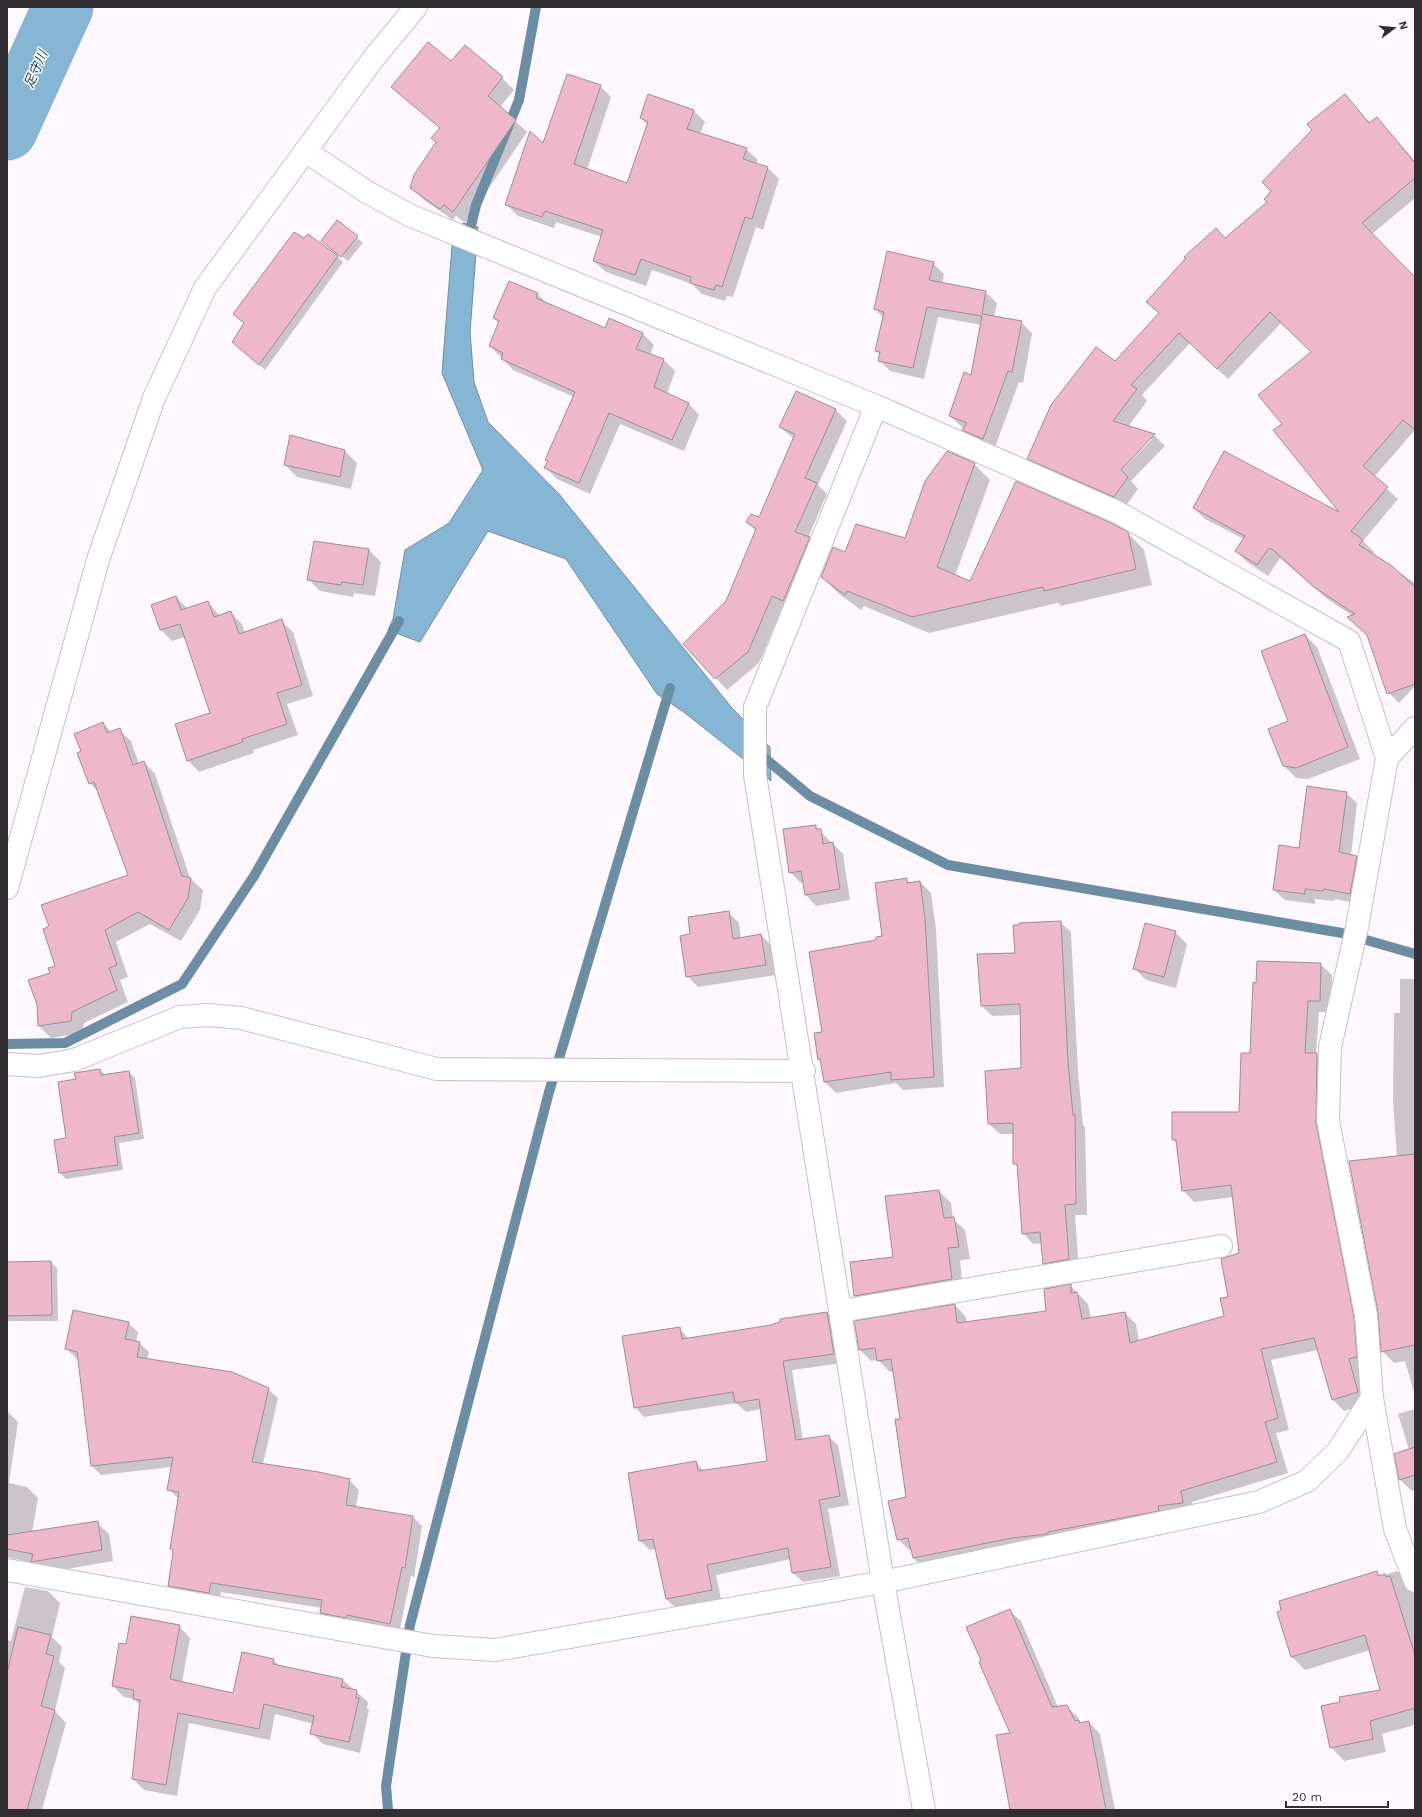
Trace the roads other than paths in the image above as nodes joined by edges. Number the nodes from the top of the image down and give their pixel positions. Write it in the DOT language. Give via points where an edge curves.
graph roads {
  1 [pos="416,7"];
  2 [pos="305,151"];
  3 [pos="876,406"];
  4 [pos="1415,728"];
  5 [pos="1387,758"];
  6 [pos="7,888"];
  7 [pos="7,1064"];
  8 [pos="804,1071"];
  9 [pos="1221,1246"];
  10 [pos="841,1311"];
  11 [pos="1372,1398"];
  12 [pos="7,1570"];
  13 [pos="1415,1581"];
  14 [pos="883,1582"];
  15 [pos="924,1810"];
  1 -- 2 [label="street" via="373,59"];
  2 -- 3 [label="street" via="367,192 409,215"];
  2 -- 6 [label="street" via="205,288 154,398 98,560"];
  3 -- 5 [label="street" via="1117,512 1349,641"];
  3 -- 8 [label="street" via="755,707 755,775"];
  4 -- 5 [label="street"];
  5 -- 11 [label="street" via="1354,937 1330,1047 1328,1121 1366,1315"];
  7 -- 8 [label="street" via="39,1066 74,1060 180,1017 208,1015 241,1018 436,1069"];
  8 -- 10 [label="street"];
  9 -- 10 [label="street"];
  10 -- 14 [label="street"];
  11 -- 13 [label="street" via="1395,1529"];
  11 -- 14 [label="street" via="1338,1451 1307,1481 1259,1502"];
  12 -- 14 [label="street" via="433,1646 495,1650"];
  14 -- 15 [label="street"];
}
